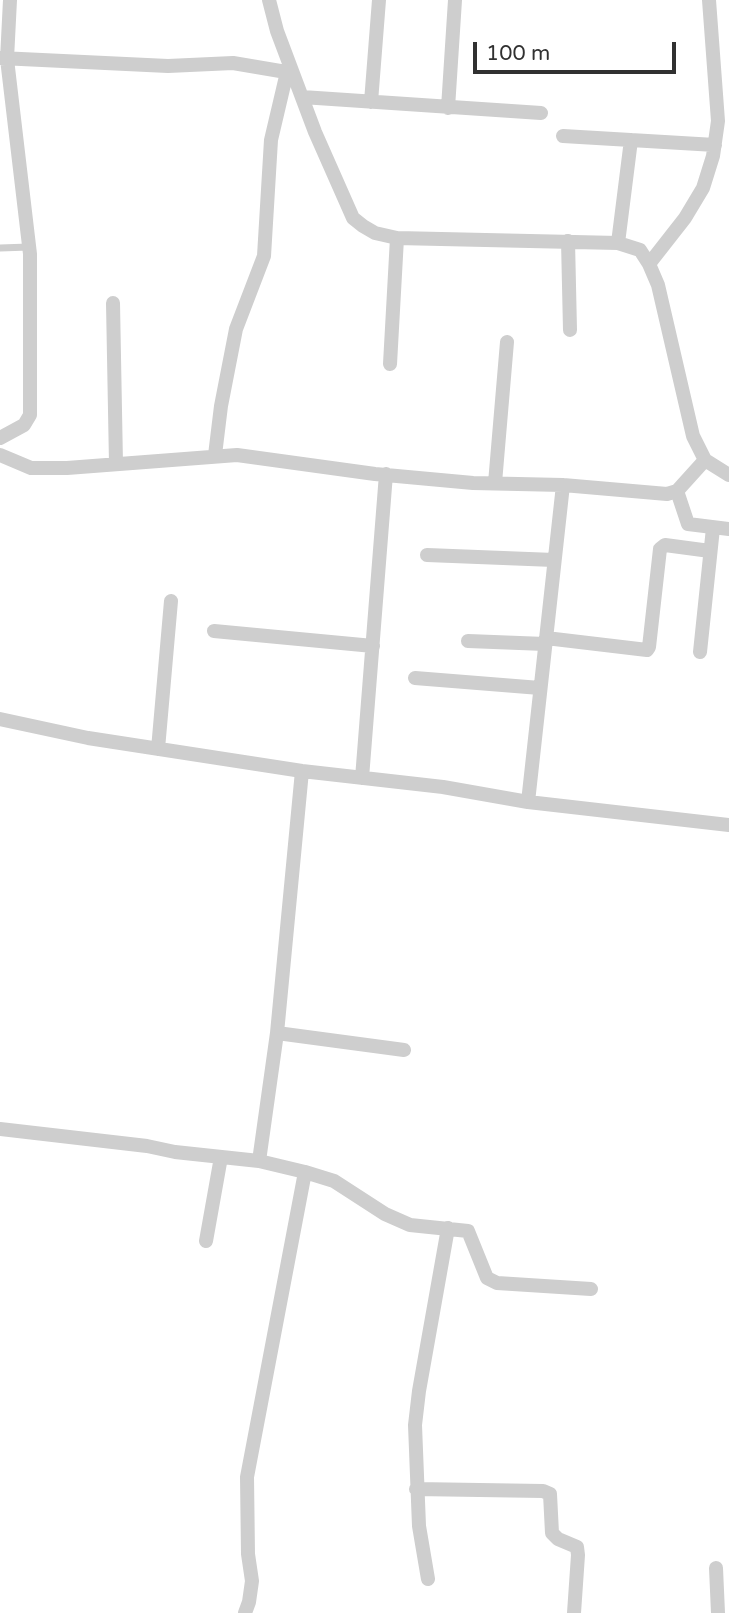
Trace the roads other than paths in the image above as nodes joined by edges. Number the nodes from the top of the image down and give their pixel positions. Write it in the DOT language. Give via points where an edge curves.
graph roads {
  1 [pos="10,0"];
  2 [pos="269,0"];
  3 [pos="379,0"];
  4 [pos="455,0"];
  5 [pos="709,0"];
  6 [pos="4,58"];
  7 [pos="289,72"];
  8 [pos="302,97"];
  9 [pos="371,102"];
  10 [pos="448,108"];
  11 [pos="541,113"];
  12 [pos="563,136"];
  13 [pos="631,140"];
  14 [pos="715,145"];
  15 [pos="397,238"];
  16 [pos="568,241"];
  17 [pos="618,243"];
  18 [pos="29,247"];
  19 [pos="0,248"];
  20 [pos="649,264"];
  21 [pos="113,303"];
  22 [pos="569,330"];
  23 [pos="506,342"];
  24 [pos="390,364"];
  25 [pos="0,438"];
  26 [pos="0,455"];
  27 [pos="215,455"];
  28 [pos="705,460"];
  29 [pos="116,464"];
  30 [pos="386,474"];
  31 [pos="729,475"];
  32 [pos="495,484"];
  33 [pos="563,485"];
  34 [pos="677,491"];
  35 [pos="713,528"];
  36 [pos="729,530"];
  37 [pos="710,551"];
  38 [pos="427,555"];
  39 [pos="554,560"];
  40 [pos="171,601"];
  41 [pos="214,631"];
  42 [pos="468,641"];
  43 [pos="545,641"];
  44 [pos="373,646"];
  45 [pos="700,652"];
  46 [pos="415,678"];
  47 [pos="540,688"];
  48 [pos="0,719"];
  49 [pos="158,749"];
  50 [pos="302,771"];
  51 [pos="362,778"];
  52 [pos="527,802"];
  53 [pos="729,825"];
  54 [pos="277,1033"];
  55 [pos="404,1050"];
  56 [pos="0,1129"];
  57 [pos="221,1157"];
  58 [pos="260,1161"];
  59 [pos="305,1172"];
  60 [pos="448,1228"];
  61 [pos="206,1241"];
  62 [pos="591,1289"];
  63 [pos="416,1489"];
  64 [pos="716,1568"];
  65 [pos="428,1579"];
  66 [pos="245,1613"];
  67 [pos="574,1613"];
  68 [pos="718,1613"];
  1 -- 6 [label="street"];
  2 -- 7 [label="street"];
  3 -- 9 [label="street"];
  4 -- 10 [label="street"];
  5 -- 14 [label="street" via="718,121"];
  6 -- 7 [label="street" via="167,66 233,63"];
  6 -- 18 [label="street"];
  7 -- 8 [label="street"];
  7 -- 27 [label="street" via="271,139 264,256 236,329"];
  8 -- 9 [label="street"];
  8 -- 15 [label="street" via="354,218 375,233"];
  9 -- 10 [label="street"];
  10 -- 11 [label="street"];
  12 -- 13 [label="street"];
  13 -- 14 [label="street"];
  13 -- 17 [label="street"];
  14 -- 20 [label="street" via="703,188"];
  15 -- 16 [label="street"];
  15 -- 24 [label="street"];
  16 -- 17 [label="street"];
  16 -- 22 [label="street"];
  17 -- 20 [label="street" via="640,250"];
  18 -- 19 [label="lane"];
  18 -- 25 [label="street" via="30,415 24,425"];
  20 -- 28 [label="street" via="658,285 693,436"];
  21 -- 29 [label="street"];
  23 -- 32 [label="street"];
  26 -- 29 [label="street" via="31,468"];
  27 -- 29 [label="street"];
  27 -- 30 [label="street"];
  28 -- 31 [label="street"];
  28 -- 34 [label="street"];
  30 -- 32 [label="street"];
  30 -- 44 [label="street"];
  32 -- 33 [label="street"];
  33 -- 34 [label="street" via="667,494"];
  33 -- 39 [label="street"];
  34 -- 35 [label="street" via="685,522"];
  35 -- 36 [label="street"];
  35 -- 37 [label="street"];
  37 -- 43 [label="street" via="660,548 647,650"];
  37 -- 45 [label="street"];
  38 -- 39 [label="street"];
  39 -- 43 [label="street"];
  40 -- 49 [label="street"];
  41 -- 44 [label="street"];
  42 -- 43 [label="street"];
  43 -- 47 [label="street"];
  44 -- 51 [label="street"];
  46 -- 47 [label="street"];
  47 -- 52 [label="street"];
  48 -- 49 [label="street"];
  49 -- 50 [label="street"];
  50 -- 51 [label="street"];
  50 -- 54 [label="street"];
  51 -- 52 [label="street"];
  52 -- 53 [label="street"];
  54 -- 55 [label="street"];
  54 -- 58 [label="street"];
  56 -- 57 [label="street"];
  57 -- 58 [label="street"];
  57 -- 61 [label="street"];
  58 -- 59 [label="street"];
  59 -- 60 [label="street" via="334,1181 410,1224"];
  59 -- 66 [label="street" via="250,1458 246,1518 252,1581"];
  60 -- 62 [label="street" via="468,1231 486,1278 497,1283"];
  60 -- 63 [label="street" via="419,1391"];
  63 -- 65 [label="street"];
  63 -- 67 [label="street" via="550,1493 552,1533 577,1547"];
  64 -- 68 [label="street"];
}
